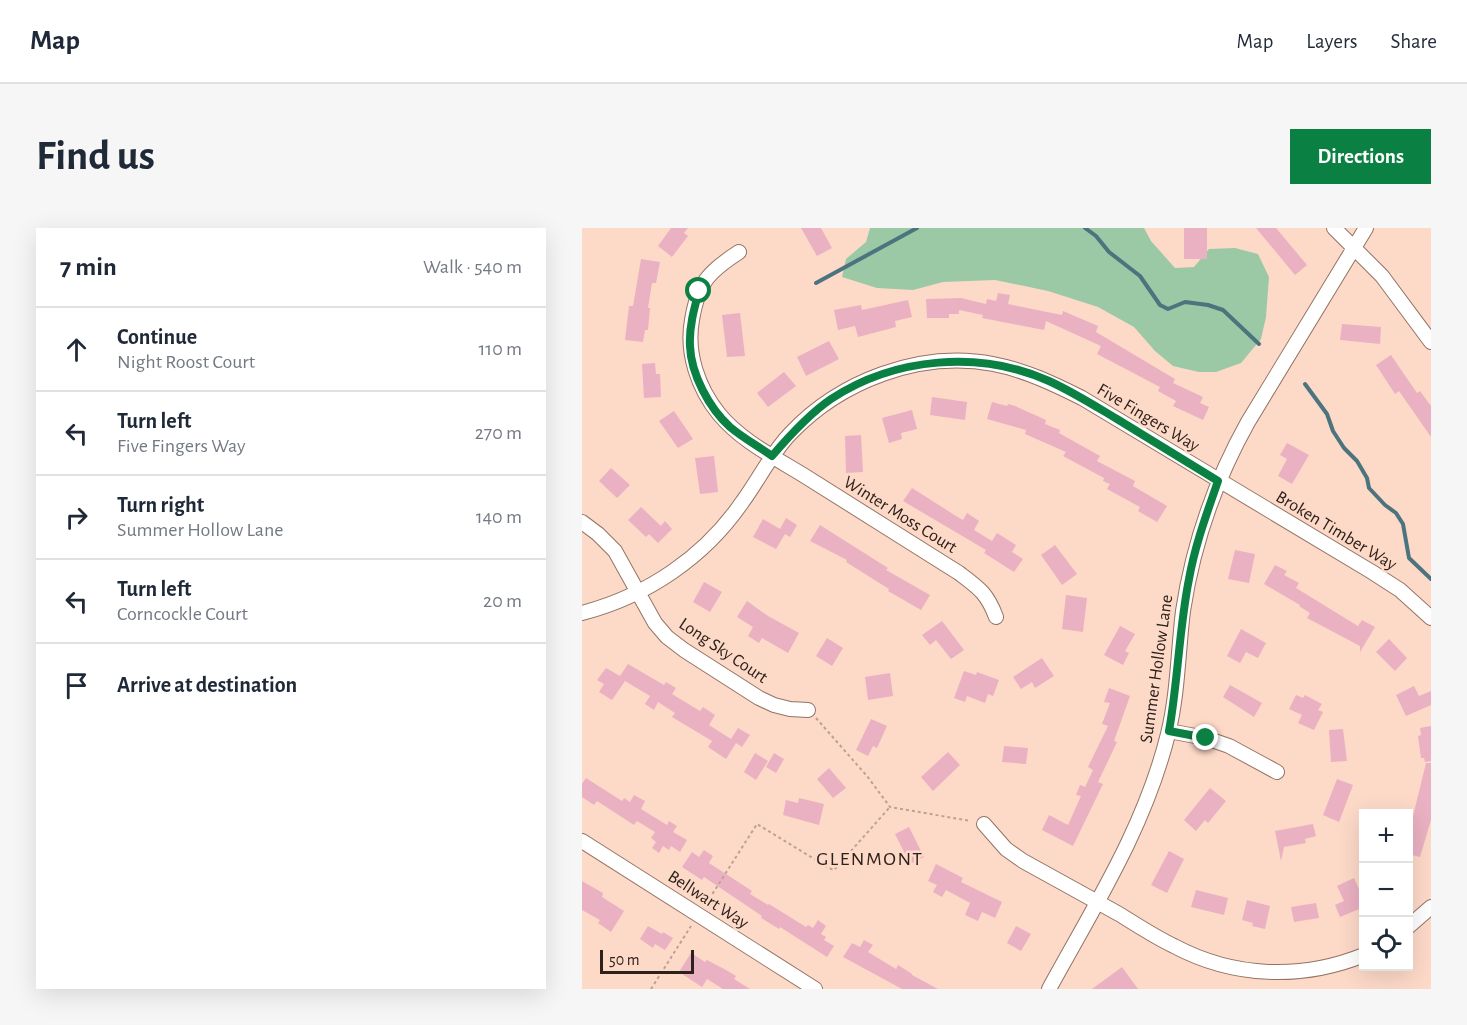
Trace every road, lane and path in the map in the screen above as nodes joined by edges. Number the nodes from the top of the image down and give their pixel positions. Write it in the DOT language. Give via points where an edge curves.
graph roads {
  1 [pos="1334,228"];
  2 [pos="1366,228"];
  3 [pos="1354,247"];
  4 [pos="739,252"];
  5 [pos="1431,342"];
  6 [pos="772,456"];
  7 [pos="1218,481"];
  8 [pos="582,522"];
  9 [pos="637,593"];
  10 [pos="582,613"];
  11 [pos="996,617"];
  12 [pos="1431,618"];
  13 [pos="808,710"];
  14 [pos="1169,731"];
  15 [pos="1276,772"];
  16 [pos="890,807"];
  17 [pos="984,824"];
  18 [pos="582,841"];
  19 [pos="1097,902"];
  20 [pos="1431,907"];
  21 [pos="699,916"];
  22 [pos="1413,923"];
  23 [pos="1359,957"];
  24 [pos="651,989"];
  25 [pos="814,989"];
  26 [pos="1049,989"];
  1 -- 3 [label="street"];
  2 -- 3 [label="street, Summer Hollow Lane"];
  3 -- 5 [label="street" via="1398,295"];
  3 -- 7 [label="street, Summer Hollow Lane" via="1248,422"];
  4 -- 6 [label="street, Winter Moss Court" via="717,266 699,291 690,347 698,378 718,413"];
  6 -- 7 [label="street, Five Fingers Way" via="809,417 856,385 890,371 957,362 991,364 1049,381"];
  6 -- 9 [label="street, Five Fingers Way" via="725,525 683,564"];
  6 -- 11 [label="street, Winter Moss Court" via="959,573 989,598"];
  7 -- 12 [label="street, Broken Timber Way" via="1400,590"];
  7 -- 14 [label="street, Summer Hollow Lane" via="1189,578"];
  8 -- 9 [label="street, Long Sky Court" via="615,551"];
  9 -- 10 [label="street, Five Fingers Way"];
  9 -- 13 [label="street, Long Sky Court" via="655,623 684,650 759,698 790,709"];
  13 -- 16 [label="path"];
  14 -- 15 [label="street" via="1229,746"];
  14 -- 19 [label="street, Summer Hollow Lane" via="1141,819"];
  16 -- 17 [label="path"];
  16 -- 21 [label="path" via="834,870 756,824"];
  17 -- 19 [label="street" via="1014,855"];
  18 -- 21 [label="street, Bellwart Way"];
  19 -- 23 [label="street" via="1175,947 1239,969 1311,970"];
  19 -- 26 [label="street, Summer Hollow Lane"];
  20 -- 22 [label="street"];
  21 -- 24 [label="path"];
  21 -- 25 [label="street, Bellwart Way"];
}
